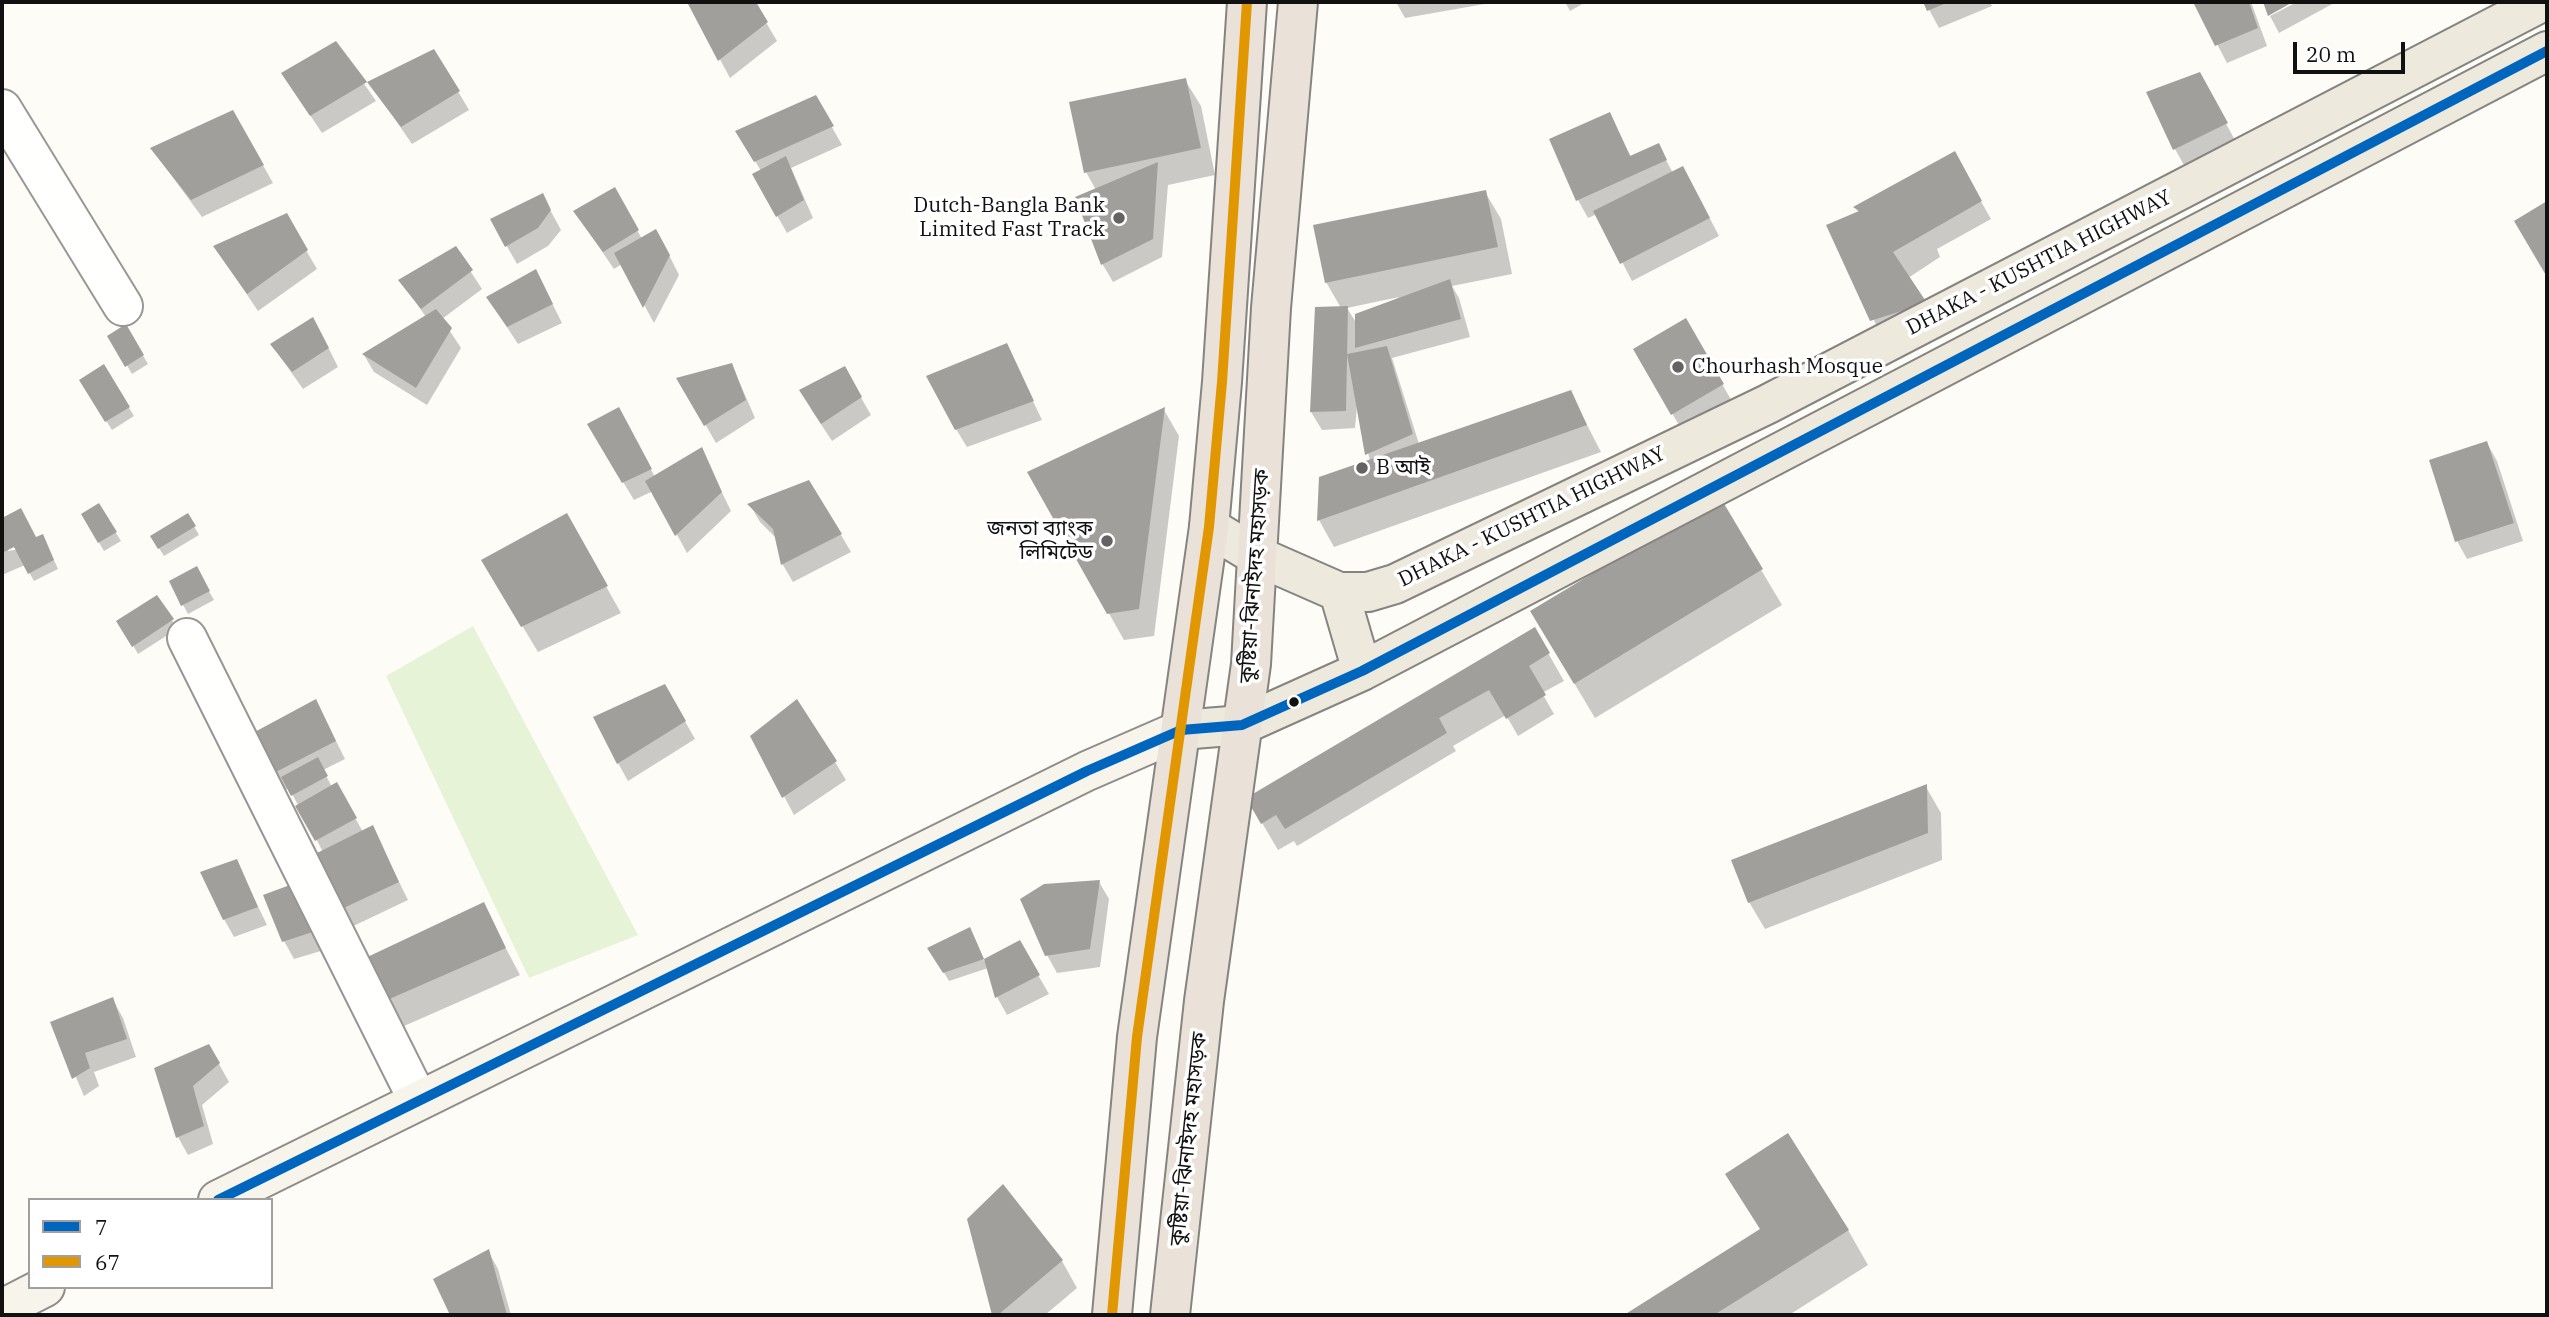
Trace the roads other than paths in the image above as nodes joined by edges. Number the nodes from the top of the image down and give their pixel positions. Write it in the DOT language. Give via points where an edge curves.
graph roads {
  1 [pos="1247,2"];
  2 [pos="1298,2"];
  3 [pos="2542,2"];
  4 [pos="2547,51"];
  5 [pos="2426,62"];
  6 [pos="2448,103"];
  7 [pos="2,109"];
  8 [pos="123,306"];
  9 [pos="1209,527"];
  10 [pos="1257,556"];
  11 [pos="1339,592"];
  12 [pos="187,638"];
  13 [pos="1362,671"];
  14 [pos="1242,725"];
  15 [pos="1181,730"];
  16 [pos="418,1100"];
  17 [pos="222,1198"];
  18 [pos="41,1289"];
  19 [pos="2,1309"];
  20 [pos="1112,1315"];
  21 [pos="1170,1315"];
  1 -- 9 [label="highway"];
  2 -- 10 [label="highway, কুষ্টিয়া-ঝিনাইদহ মহাসড়ক" via="1271,308"];
  3 -- 5 [label="main road, DHAKA - KUSHTIA HIGHWAY"];
  4 -- 6 [label="main road"];
  5 -- 6 [label="main road"];
  5 -- 11 [label="main road, DHAKA - KUSHTIA HIGHWAY" via="1768,404 1395,584 1368,592"];
  6 -- 13 [label="main road"];
  7 -- 8 [label="street"];
  9 -- 10 [label="main road, DHAKA - KUSHTIA HIGHWAY"];
  9 -- 15 [label="highway"];
  10 -- 11 [label="main road, DHAKA - KUSHTIA HIGHWAY"];
  10 -- 14 [label="highway, কুষ্টিয়া-ঝিনাইদহ মহাসড়ক" via="1251,664"];
  11 -- 13 [label="main road"];
  12 -- 16 [label="street"];
  13 -- 14 [label="main road"];
  14 -- 15 [label="main road"];
  14 -- 21 [label="highway, কুষ্টিয়া-ঝিনাইদহ মহাসড়ক" via="1204,1002"];
  15 -- 16 [label="street" via="1087,771"];
  15 -- 20 [label="highway" via="1137,1037"];
  16 -- 17 [label="street"];
  18 -- 19 [label="street"];
}
